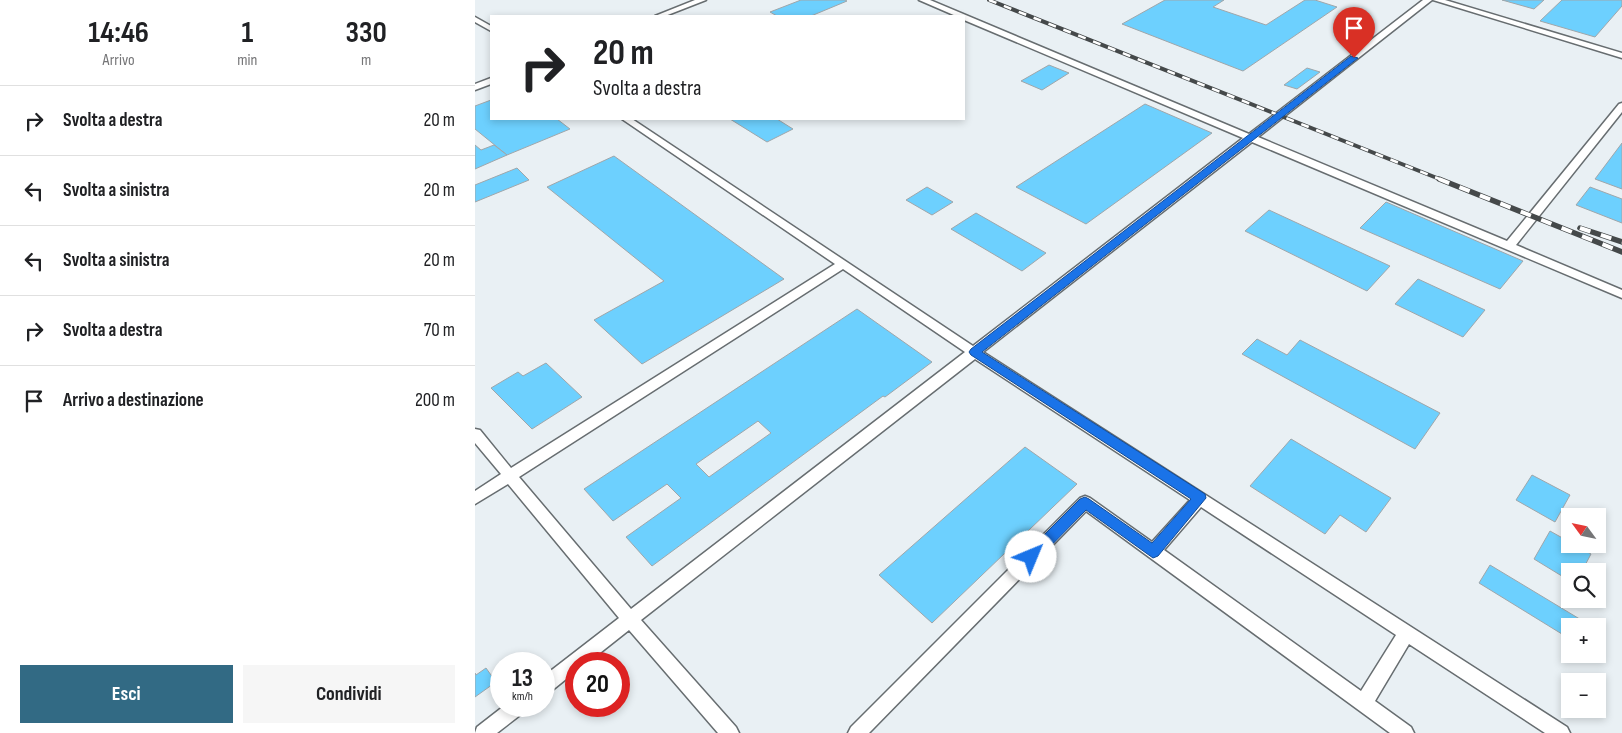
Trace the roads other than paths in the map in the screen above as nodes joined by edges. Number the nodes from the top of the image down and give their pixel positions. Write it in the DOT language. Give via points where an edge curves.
graph roads {
  1 [pos="701,0"];
  2 [pos="923,0"];
  3 [pos="1429,0"];
  4 [pos="1437,0"];
  5 [pos="662,15"];
  6 [pos="958,15"];
  7 [pos="965,18"];
  8 [pos="475,19"];
  9 [pos="490,28"];
  10 [pos="1622,56"];
  11 [pos="490,81"];
  12 [pos="475,87"];
  13 [pos="1622,106"];
  14 [pos="627,120"];
  15 [pos="1251,138"];
  16 [pos="1509,246"];
  17 [pos="843,264"];
  18 [pos="1622,294"];
  19 [pos="975,352"];
  20 [pos="475,434"];
  21 [pos="510,476"];
  22 [pos="475,498"];
  23 [pos="1200,498"];
  24 [pos="1153,552"];
  25 [pos="630,619"];
  26 [pos="1407,632"];
  27 [pos="555,677"];
  28 [pos="1364,703"];
  29 [pos="504,717"];
  30 [pos="483,733"];
  31 [pos="730,733"];
  32 [pos="857,733"];
  33 [pos="1405,733"];
  34 [pos="1561,733"];
  1 -- 5 [label="lane"];
  2 -- 6 [label="lane"];
  3 -- 15 [label="lane"];
  4 -- 10 [label="lane"];
  7 -- 15 [label="lane"];
  8 -- 9 [label="lane"];
  11 -- 12 [label="lane"];
  13 -- 16 [label="lane"];
  14 -- 17 [label="lane"];
  15 -- 16 [label="lane"];
  15 -- 19 [label="lane"];
  16 -- 18 [label="lane"];
  17 -- 19 [label="lane"];
  17 -- 21 [label="lane"];
  19 -- 23 [label="lane"];
  19 -- 25 [label="lane"];
  20 -- 21 [label="lane"];
  21 -- 22 [label="lane"];
  21 -- 25 [label="lane"];
  23 -- 24 [label="lane"];
  23 -- 26 [label="lane"];
  24 -- 28 [label="lane"];
  24 -- 32 [label="lane" via="1085,502"];
  25 -- 27 [label="lane"];
  25 -- 31 [label="lane"];
  26 -- 28 [label="lane"];
  26 -- 34 [label="lane"];
  28 -- 33 [label="lane"];
  29 -- 30 [label="lane"];
}
